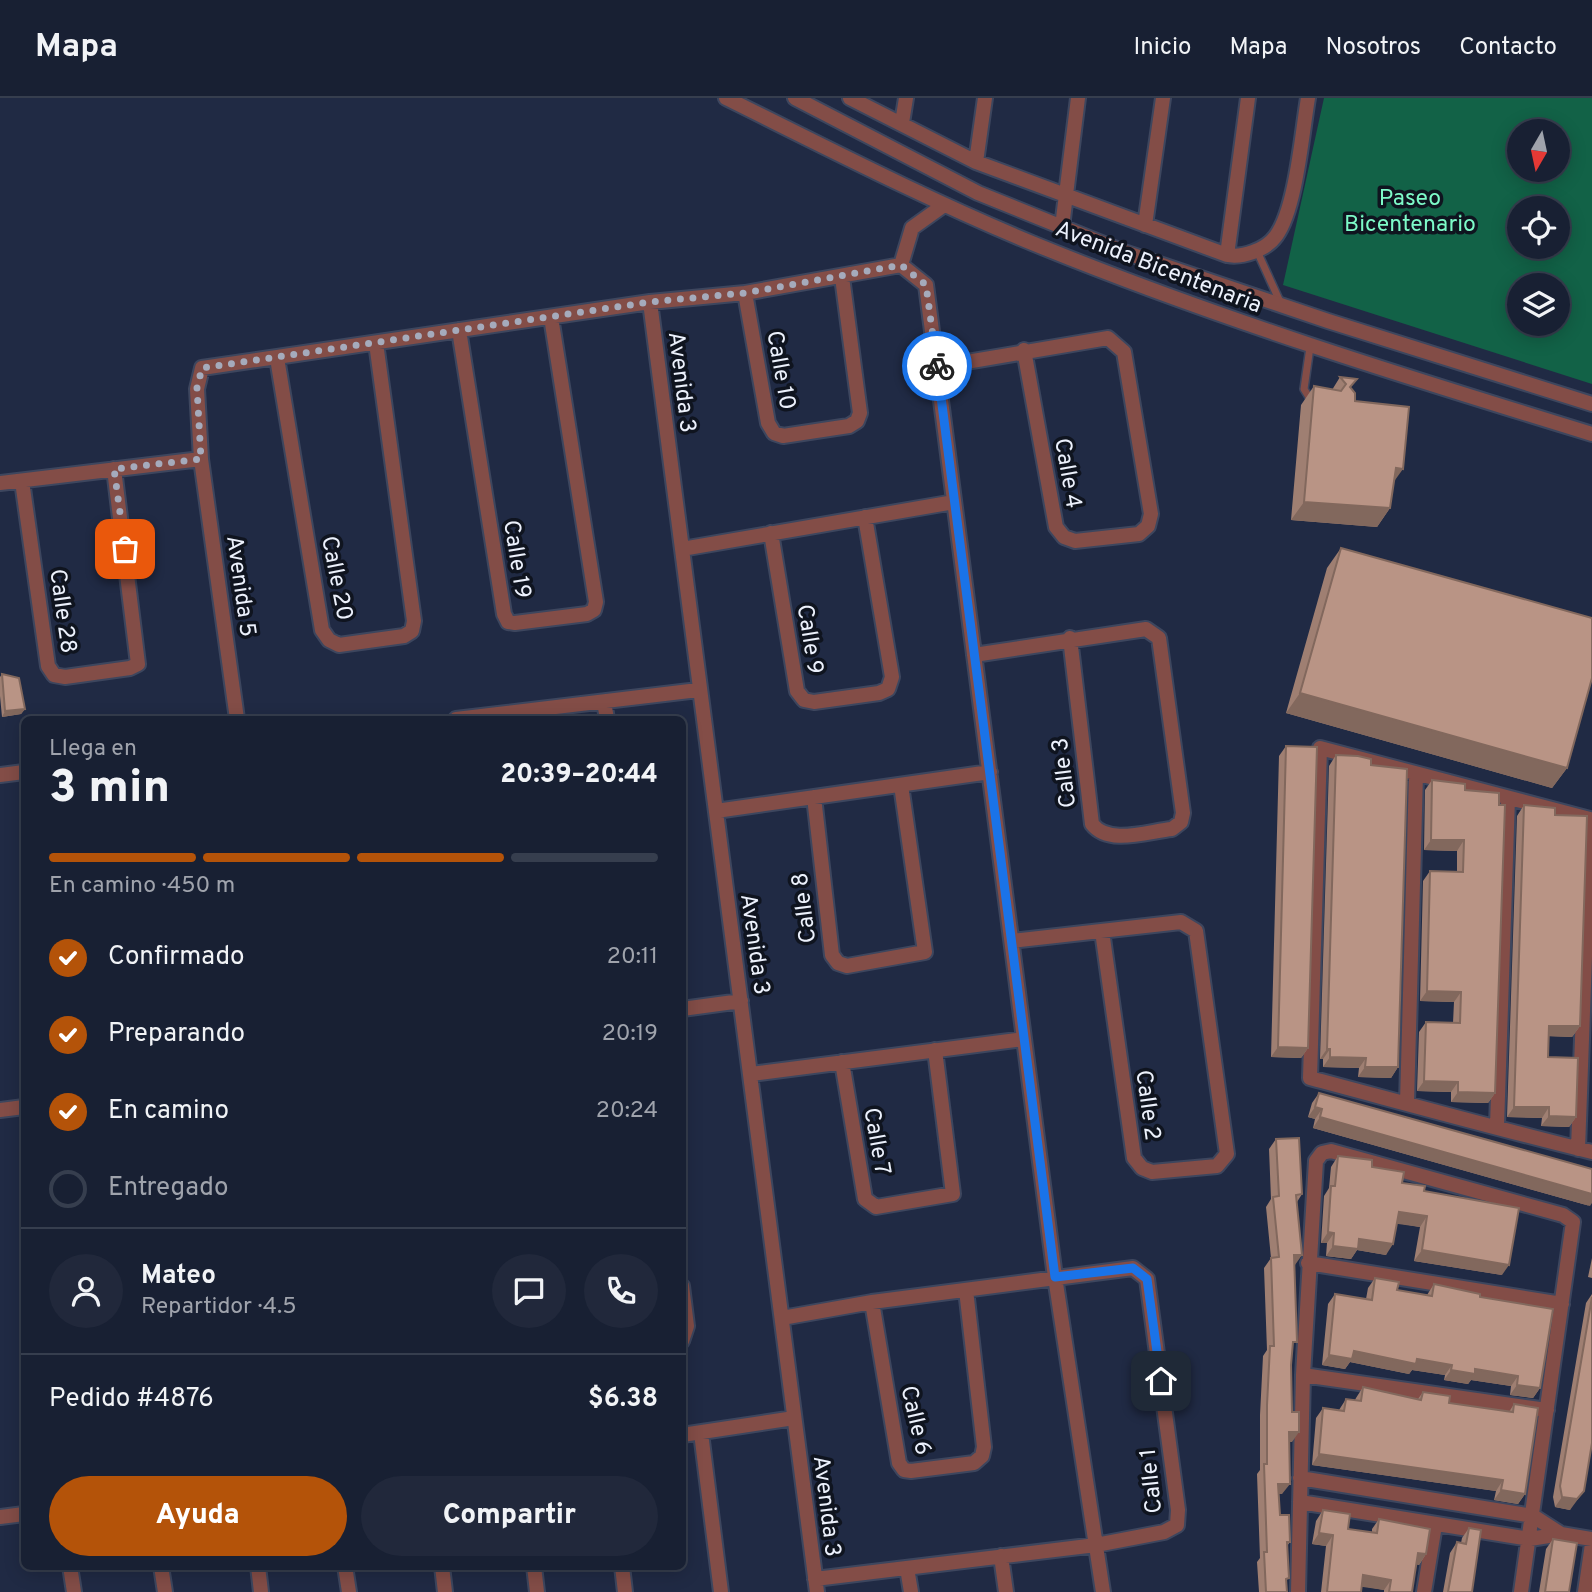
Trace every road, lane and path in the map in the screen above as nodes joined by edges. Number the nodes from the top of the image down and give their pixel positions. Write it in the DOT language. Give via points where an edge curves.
graph roads {
  1 [pos="726,98"];
  2 [pos="795,98"];
  3 [pos="850,98"];
  4 [pos="906,98"];
  5 [pos="985,98"];
  6 [pos="1079,98"];
  7 [pos="1163,98"];
  8 [pos="1248,98"];
  9 [pos="1308,98"];
  10 [pos="902,123"];
  11 [pos="976,162"];
  12 [pos="1065,196"];
  13 [pos="943,205"];
  14 [pos="1145,225"];
  15 [pos="1062,227"];
  16 [pos="1257,251"];
  17 [pos="1227,255"];
  18 [pos="901,265"];
  19 [pos="842,276"];
  20 [pos="745,293"];
  21 [pos="650,302"];
  22 [pos="1282,305"];
  23 [pos="551,317"];
  24 [pos="458,330"];
  25 [pos="376,343"];
  26 [pos="1311,347"];
  27 [pos="1024,350"];
  28 [pos="277,358"];
  29 [pos="937,367"];
  30 [pos="1320,403"];
  31 [pos="1592,404"];
  32 [pos="1592,435"];
  33 [pos="201,459"];
  34 [pos="114,469"];
  35 [pos="22,481"];
  36 [pos="0,483"];
  37 [pos="954,502"];
  38 [pos="864,517"];
  39 [pos="771,533"];
  40 [pos="682,549"];
  41 [pos="1070,638"];
  42 [pos="974,655"];
  43 [pos="698,690"];
  44 [pos="604,702"];
  45 [pos="519,715"];
  46 [pos="237,716"];
  47 [pos="606,716"];
  48 [pos="21,772"];
  49 [pos="990,772"];
  50 [pos="1416,774"];
  51 [pos="0,775"];
  52 [pos="901,785"];
  53 [pos="814,797"];
  54 [pos="1508,798"];
  55 [pos="716,811"];
  56 [pos="1102,931"];
  57 [pos="1012,941"];
  58 [pos="741,1000"];
  59 [pos="686,1008"];
  60 [pos="1024,1038"];
  61 [pos="935,1050"];
  62 [pos="842,1062"];
  63 [pos="751,1074"];
  64 [pos="1406,1104"];
  65 [pos="21,1107"];
  66 [pos="0,1110"];
  67 [pos="1497,1126"];
  68 [pos="1585,1151"];
  69 [pos="1308,1262"];
  70 [pos="1055,1277"];
  71 [pos="966,1290"];
  72 [pos="872,1302"];
  73 [pos="1562,1304"];
  74 [pos="782,1318"];
  75 [pos="1303,1374"];
  76 [pos="1547,1410"];
  77 [pos="794,1418"];
  78 [pos="701,1433"];
  79 [pos="686,1435"];
  80 [pos="1300,1478"];
  81 [pos="1300,1502"];
  82 [pos="21,1514"];
  83 [pos="1533,1516"];
  84 [pos="0,1517"];
  85 [pos="1435,1525"];
  86 [pos="1560,1534"];
  87 [pos="1530,1539"];
  88 [pos="1592,1542"];
  89 [pos="1096,1545"];
  90 [pos="1001,1556"];
  91 [pos="907,1568"];
  92 [pos="71,1570"];
  93 [pos="162,1570"];
  94 [pos="258,1570"];
  95 [pos="346,1570"];
  96 [pos="442,1570"];
  97 [pos="534,1570"];
  98 [pos="622,1570"];
  99 [pos="816,1586"];
  100 [pos="74,1592"];
  101 [pos="165,1592"];
  102 [pos="261,1592"];
  103 [pos="349,1592"];
  104 [pos="445,1592"];
  105 [pos="537,1592"];
  106 [pos="625,1592"];
  107 [pos="721,1592"];
  108 [pos="911,1592"];
  109 [pos="1006,1592"];
  110 [pos="1103,1592"];
  111 [pos="1298,1592"];
  112 [pos="1424,1592"];
  113 [pos="1521,1592"];
  114 [pos="1585,1592"];
  1 -- 13 [label="street, Avenida Bicentenaria"];
  2 -- 15 [label="street, Avenida Bicentenaria" via="978,193"];
  3 -- 10 [label="street"];
  4 -- 10 [label="street"];
  5 -- 11 [label="street"];
  6 -- 12 [label="street"];
  7 -- 14 [label="street"];
  8 -- 17 [label="street"];
  9 -- 16 [label="street" via="1288,209 1275,238"];
  10 -- 11 [label="street"];
  11 -- 12 [label="street"];
  12 -- 14 [label="street"];
  12 -- 15 [label="street"];
  13 -- 18 [label="street" via="912,228"];
  13 -- 26 [label="street, Avenida Bicentenaria"];
  14 -- 17 [label="street"];
  15 -- 22 [label="street, Avenida Bicentenaria"];
  16 -- 17 [label="street"];
  16 -- 22 [label="lane"];
  18 -- 19 [label="street"];
  18 -- 29 [label="street" via="926,285"];
  19 -- 20 [label="street"];
  19 -- 20 [label="street, Calle 10" via="860,413 849,426 783,436 774,433 768,423"];
  20 -- 21 [label="street"];
  21 -- 23 [label="street"];
  21 -- 40 [label="street, Avenida 3"];
  22 -- 31 [label="street, Avenida Bicentenaria"];
  23 -- 24 [label="street"];
  23 -- 24 [label="street, Calle 19" via="596,602 594,610 586,614 515,623 503,614"];
  24 -- 25 [label="street"];
  25 -- 28 [label="street"];
  25 -- 28 [label="street, Calle 20" via="414,621 412,631 404,636 339,645 322,630"];
  26 -- 30 [label="lane" via="1304,389 1309,400"];
  26 -- 32 [label="street, Avenida Bicentenaria"];
  27 -- 27 [label="street, Calle 4" via="1108,338 1124,352 1151,514 1148,526 1139,534 1075,541 1056,527"];
  27 -- 29 [label="street"];
  28 -- 33 [label="street, Avenida 5" via="202,368 197,388"];
  29 -- 37 [label="street"];
  33 -- 34 [label="street"];
  33 -- 46 [label="street, Avenida 5"];
  34 -- 35 [label="street"];
  34 -- 35 [label="street, Calle 28" via="138,664 65,677 54,675 48,666"];
  35 -- 36 [label="street"];
  37 -- 38 [label="street"];
  37 -- 42 [label="street"];
  38 -- 39 [label="street"];
  38 -- 39 [label="street, Calle 9" via="892,677 888,689 879,693 814,702 804,700 797,691"];
  39 -- 40 [label="street"];
  40 -- 43 [label="street, Avenida 3"];
  41 -- 41 [label="street, Calle 3" via="1146,629 1158,638 1183,813 1172,829 1110,836 1099,833 1092,824"];
  41 -- 42 [label="street"];
  42 -- 49 [label="street"];
  43 -- 44 [label="street"];
  43 -- 55 [label="street, Avenida 3"];
  44 -- 45 [label="street"];
  44 -- 47 [label="street"];
  48 -- 51 [label="street"];
  49 -- 52 [label="street"];
  49 -- 57 [label="street"];
  50 -- 54 [label="street"];
  50 -- 64 [label="street"];
  50 -- 64 [label="street" via="1320,748 1310,1078"];
  52 -- 53 [label="street"];
  52 -- 53 [label="street, Calle 8" via="925,952 847,965 832,955"];
  53 -- 55 [label="street"];
  54 -- 67 [label="street"];
  54 -- 68 [label="street" via="1590,819"];
  55 -- 58 [label="street, Avenida 3"];
  56 -- 56 [label="street, Calle 2" via="1181,922 1196,931 1227,1154 1217,1166 1152,1172 1134,1158"];
  56 -- 57 [label="street"];
  57 -- 60 [label="street"];
  58 -- 59 [label="street"];
  58 -- 63 [label="street, Avenida 3"];
  60 -- 61 [label="street"];
  60 -- 70 [label="street"];
  61 -- 62 [label="street"];
  61 -- 62 [label="street, Calle 7" via="953,1194 876,1207 865,1199"];
  62 -- 63 [label="street"];
  63 -- 74 [label="street, Avenida 3"];
  64 -- 67 [label="street"];
  65 -- 66 [label="street"];
  67 -- 68 [label="street"];
  69 -- 73 [label="street"];
  69 -- 73 [label="street" via="1316,1161 1331,1150 1563,1214 1573,1222 1574,1235"];
  69 -- 75 [label="street"];
  70 -- 71 [label="street"];
  70 -- 89 [label="street"];
  70 -- 89 [label="street, Calle 1" via="1133,1268 1147,1279 1177,1525 1164,1532"];
  71 -- 72 [label="street"];
  71 -- 72 [label="street, Calle 6" via="984,1447 974,1463 911,1471 899,1463"];
  72 -- 74 [label="street"];
  73 -- 76 [label="street"];
  74 -- 77 [label="street, Avenida 3"];
  75 -- 76 [label="street"];
  75 -- 80 [label="street"];
  76 -- 83 [label="street"];
  77 -- 78 [label="street"];
  77 -- 99 [label="street, Avenida 3"];
  78 -- 79 [label="street"];
  78 -- 107 [label="street"];
  80 -- 81 [label="street"];
  80 -- 83 [label="street"];
  81 -- 85 [label="street"];
  81 -- 111 [label="street"];
  82 -- 84 [label="street"];
  83 -- 86 [label="street"];
  83 -- 87 [label="street"];
  85 -- 87 [label="street"];
  85 -- 112 [label="street"];
  86 -- 87 [label="street"];
  86 -- 88 [label="street"];
  87 -- 113 [label="street"];
  88 -- 114 [label="street"];
  89 -- 90 [label="street"];
  89 -- 110 [label="street"];
  90 -- 91 [label="street"];
  90 -- 109 [label="street"];
  91 -- 99 [label="street"];
  91 -- 108 [label="street"];
  92 -- 100 [label="street"];
  93 -- 101 [label="street"];
  94 -- 102 [label="street"];
  95 -- 103 [label="street"];
  96 -- 104 [label="street"];
  97 -- 105 [label="street"];
  98 -- 106 [label="street"];
}
